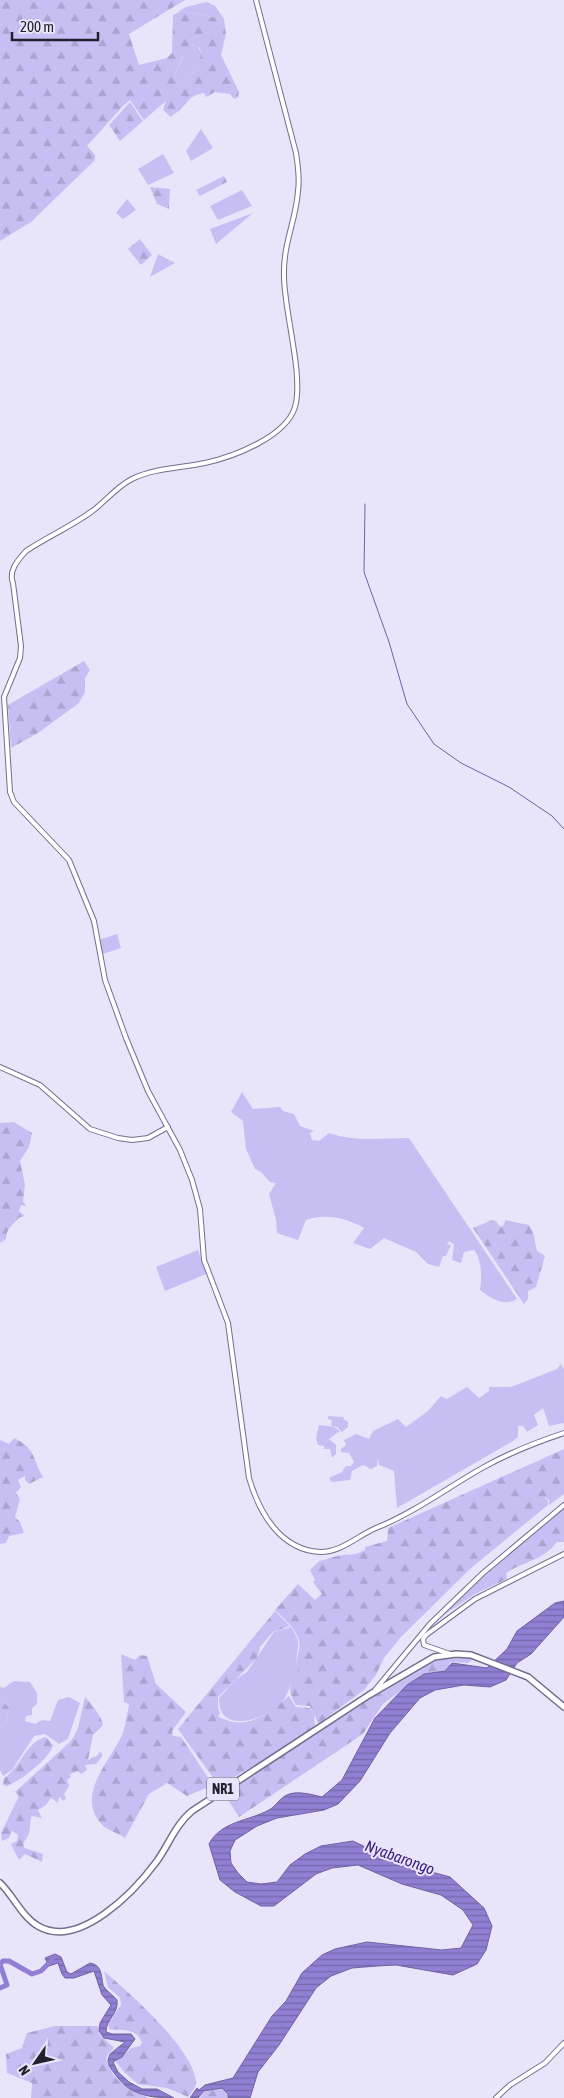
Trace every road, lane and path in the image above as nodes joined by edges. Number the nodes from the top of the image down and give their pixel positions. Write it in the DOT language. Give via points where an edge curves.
graph roads {
  1 [pos="256,0"];
  2 [pos="0,1067"];
  3 [pos="168,1127"];
  4 [pos="564,1432"];
  5 [pos="564,1505"];
  6 [pos="564,1554"];
  7 [pos="451,1655"];
  8 [pos="370,1695"];
  9 [pos="564,1707"];
  10 [pos="0,1882"];
  11 [pos="564,2043"];
  12 [pos="496,2098"];
  1 -- 3 [label="main road" via="299,172 283,265 297,395 293,413 273,435 227,457 133,478 91,512 26,551 10,572 21,646 19,661 4,697 10,792 14,802 69,860 94,921 107,987 148,1091"];
  2 -- 3 [label="main road" via="40,1085 90,1129 118,1138 139,1140"];
  3 -- 4 [label="main road" via="192,1180 200,1209 204,1260 228,1323 249,1478 266,1519 288,1540 312,1550 334,1550 391,1522 500,1459"];
  5 -- 8 [label="main road" via="483,1573 430,1624"];
  6 -- 7 [label="main road" via="475,1599 423,1638 424,1645"];
  7 -- 8 [label="highway, NR1" via="428,1660"];
  7 -- 9 [label="highway, NR1" via="470,1655 520,1674 536,1682"];
  8 -- 10 [label="highway, NR1" via="192,1811 133,1889 111,1909 82,1926 56,1932 36,1924"];
  11 -- 12 [label="main road" via="545,2063"];
}
